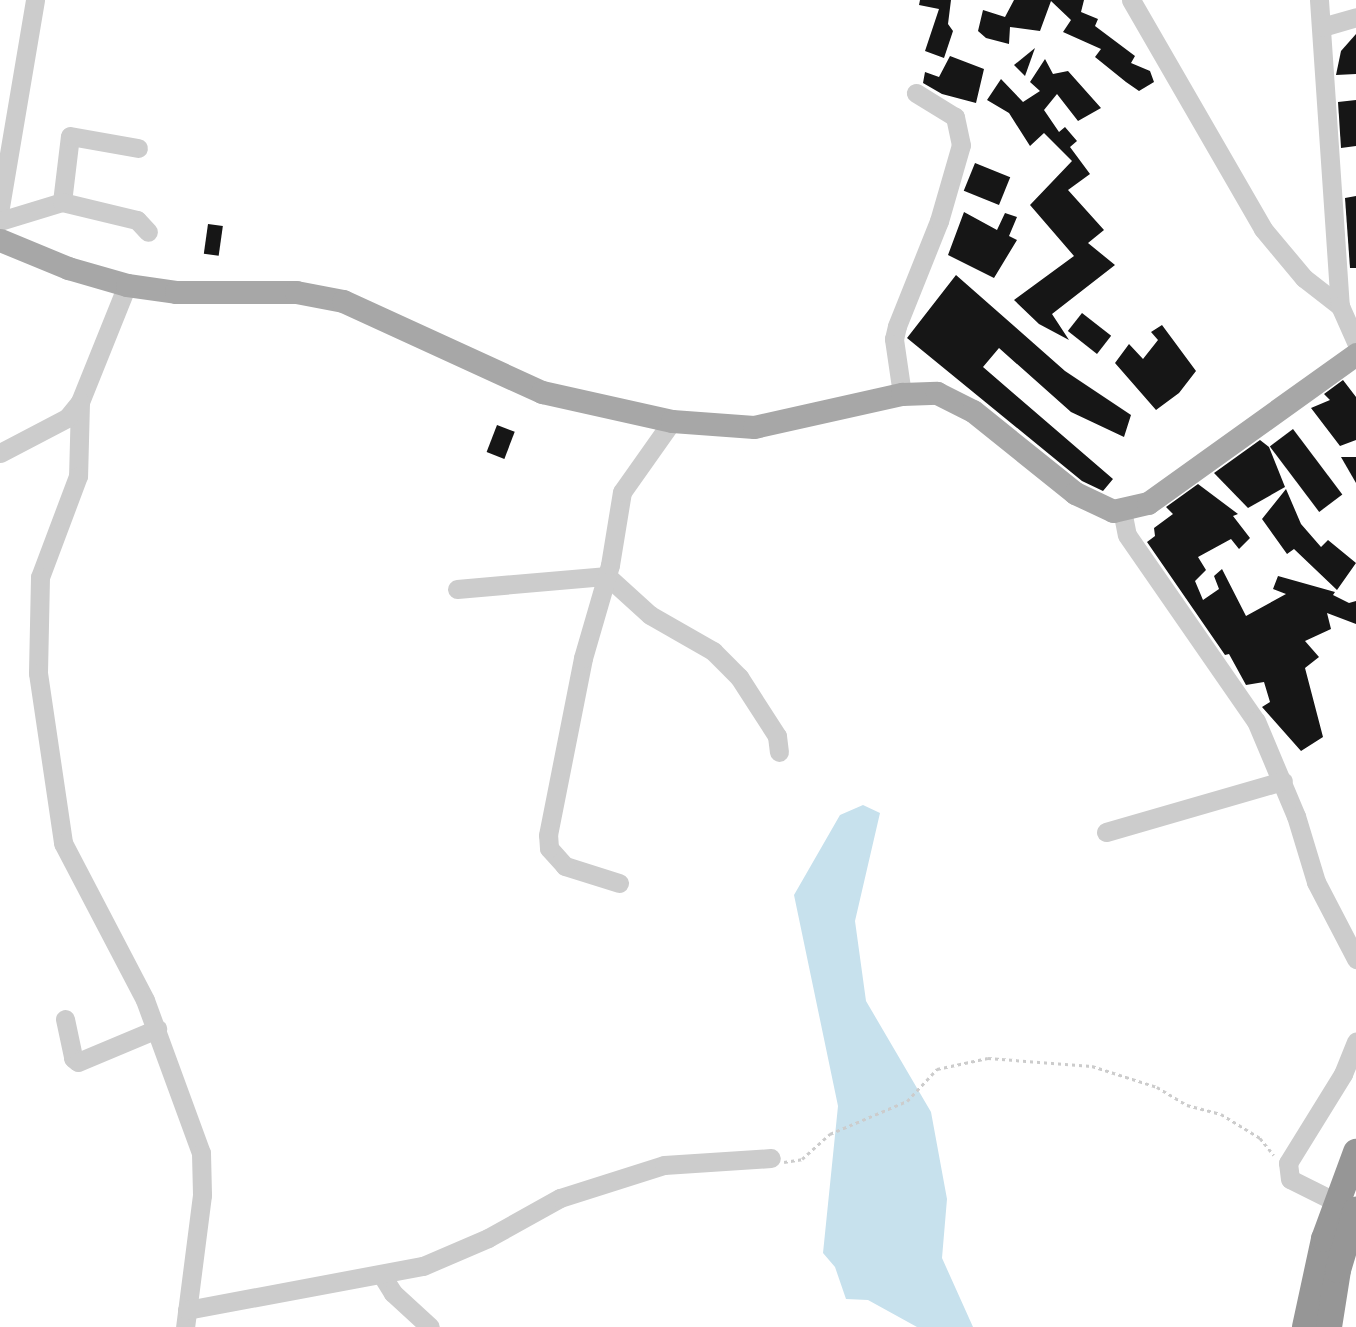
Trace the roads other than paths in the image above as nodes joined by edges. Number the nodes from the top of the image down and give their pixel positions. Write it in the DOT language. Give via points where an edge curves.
graph roads {
  1 [pos="35,0"];
  2 [pos="1130,0"];
  3 [pos="1319,0"];
  4 [pos="1356,17"];
  5 [pos="1322,27"];
  6 [pos="916,93"];
  7 [pos="138,148"];
  8 [pos="62,202"];
  9 [pos="0,207"];
  10 [pos="0,221"];
  11 [pos="148,232"];
  12 [pos="0,240"];
  13 [pos="127,285"];
  14 [pos="1340,306"];
  15 [pos="1356,342"];
  16 [pos="1356,354"];
  17 [pos="902,394"];
  18 [pos="80,402"];
  19 [pos="672,421"];
  20 [pos="0,453"];
  21 [pos="1122,510"];
  22 [pos="607,576"];
  23 [pos="457,589"];
  24 [pos="779,752"];
  25 [pos="1283,781"];
  26 [pos="1106,832"];
  27 [pos="619,883"];
  28 [pos="1356,959"];
  29 [pos="65,1019"];
  30 [pos="157,1029"];
  31 [pos="1356,1041"];
  32 [pos="1356,1152"];
  33 [pos="771,1158"];
  34 [pos="1346,1206"];
  35 [pos="383,1277"];
  36 [pos="186,1319"];
  37 [pos="430,1327"];
  38 [pos="1305,1327"];
  39 [pos="1329,1327"];
  1 -- 9 [label="street"];
  2 -- 14 [label="street" via="1262,229 1304,278"];
  3 -- 5 [label="street"];
  4 -- 5 [label="street"];
  5 -- 14 [label="street"];
  6 -- 17 [label="street" via="955,117 961,145 939,221 897,326 894,340"];
  7 -- 8 [label="street" via="70,136"];
  8 -- 10 [label="street"];
  8 -- 11 [label="street" via="137,220"];
  12 -- 13 [label="main road" via="55,264"];
  13 -- 18 [label="street"];
  13 -- 19 [label="main road" via="176,292 296,292 343,300 542,393"];
  14 -- 15 [label="street"];
  16 -- 21 [label="main road" via="1148,503"];
  17 -- 19 [label="main road" via="754,427"];
  17 -- 21 [label="main road" via="919,391 957,400 1075,493 1094,505"];
  18 -- 20 [label="street" via="67,418"];
  18 -- 30 [label="street" via="78,476 40,577 38,673 63,843"];
  19 -- 22 [label="street" via="622,492"];
  21 -- 25 [label="street" via="1127,536 1238,689"];
  22 -- 23 [label="street"];
  22 -- 24 [label="street" via="650,615 713,651 739,677 777,736"];
  22 -- 27 [label="street" via="583,658 548,835 549,848 565,866"];
  25 -- 26 [label="street"];
  25 -- 28 [label="street" via="1315,882"];
  29 -- 30 [label="street" via="73,1058 78,1062"];
  30 -- 36 [label="street" via="191,1119 204,1174"];
  31 -- 34 [label="street" via="1329,1097 1291,1155 1287,1172 1296,1183"];
  32 -- 34 [label="highway"];
  33 -- 35 [label="street" via="684,1162 601,1182 423,1266"];
  34 -- 38 [label="highway"];
  34 -- 39 [label="highway"];
  35 -- 36 [label="street"];
  35 -- 37 [label="street" via="393,1293"];
}
